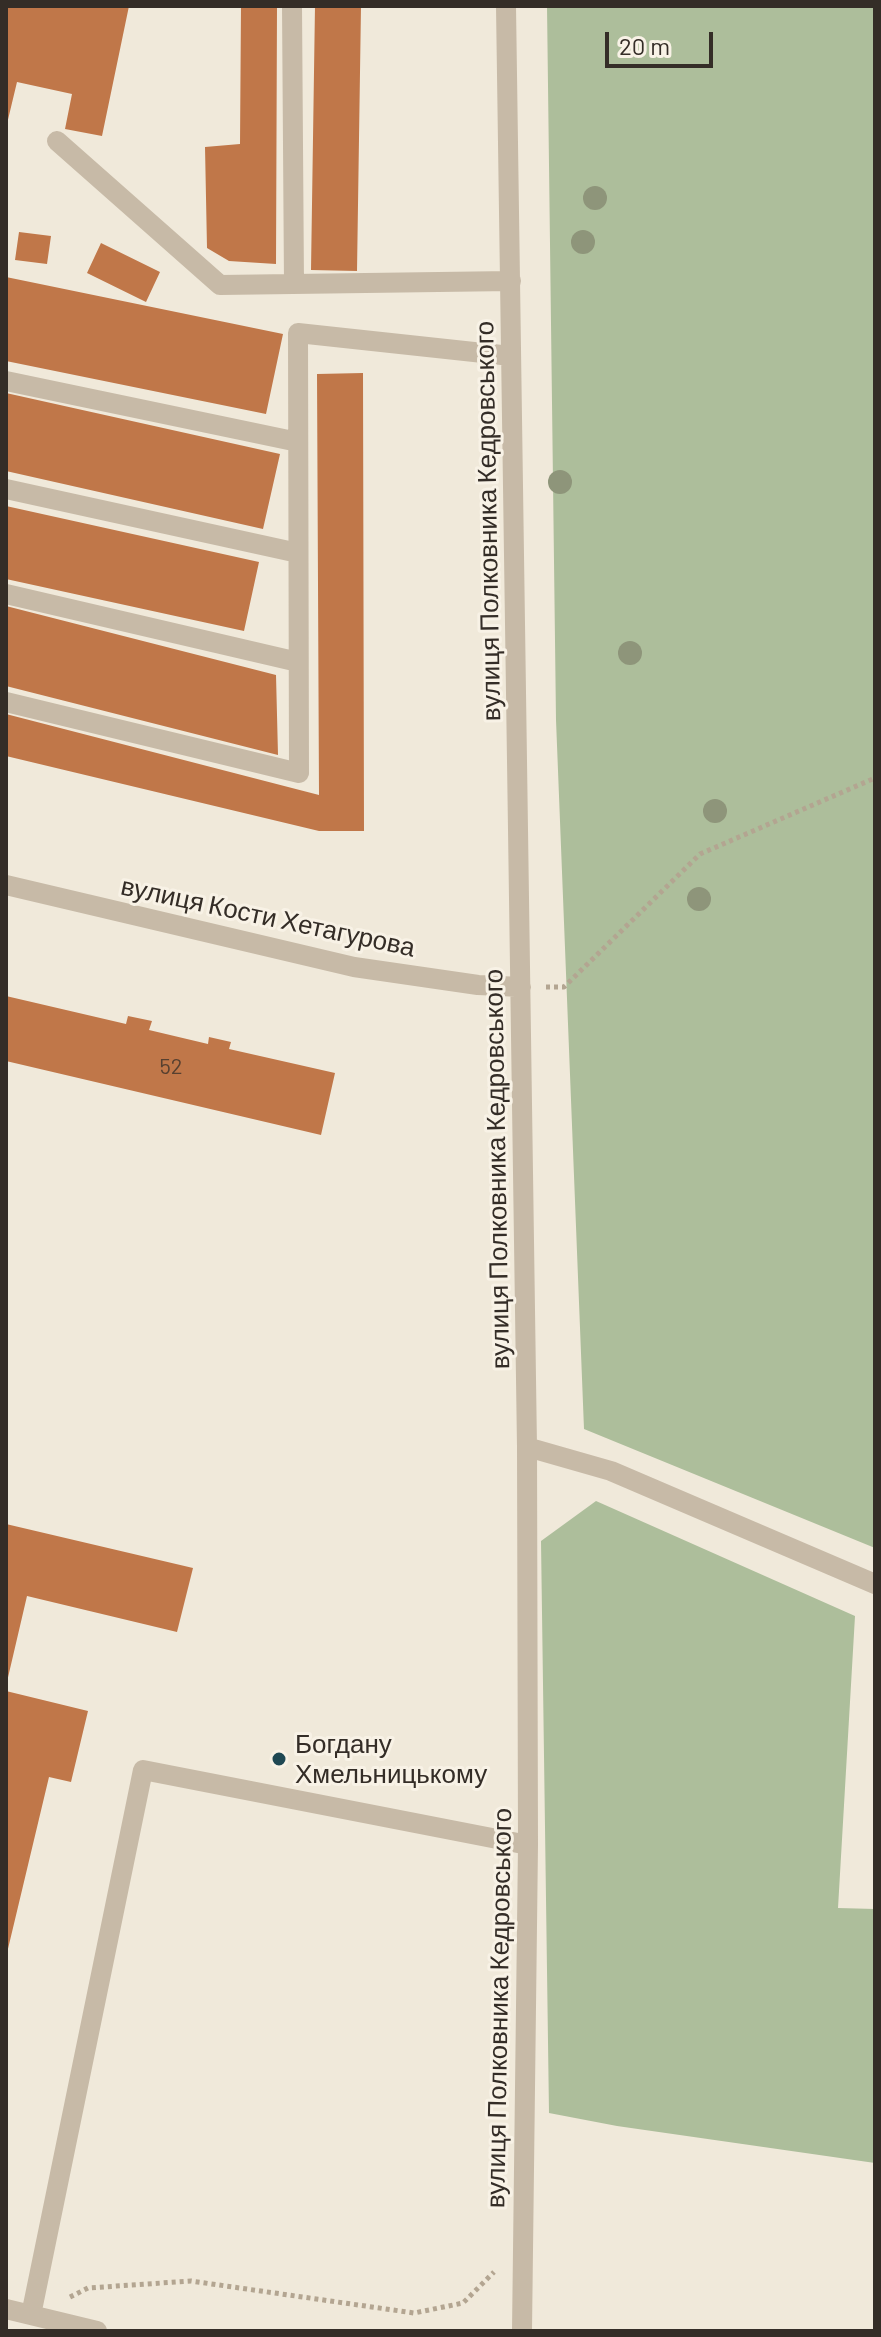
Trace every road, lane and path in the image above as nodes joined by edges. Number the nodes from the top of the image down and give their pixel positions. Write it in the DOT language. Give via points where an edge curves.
graph roads {
  1 [pos="292,6"];
  2 [pos="506,6"];
  3 [pos="57,141"];
  4 [pos="511,281"];
  5 [pos="294,284"];
  6 [pos="511,356"];
  7 [pos="6,381"];
  8 [pos="298,442"];
  9 [pos="6,489"];
  10 [pos="298,553"];
  11 [pos="6,594"];
  12 [pos="298,662"];
  13 [pos="6,702"];
  14 [pos="875,778"];
  15 [pos="6,885"];
  16 [pos="521,987"];
  17 [pos="527,1447"];
  18 [pos="875,1584"];
  19 [pos="528,1845"];
  20 [pos="522,2242"];
  21 [pos="6,2309"];
  22 [pos="31,2315"];
  23 [pos="97,2331"];
  24 [pos="522,2331"];
  1 -- 5 [label="street"];
  2 -- 4 [label="street, вулиця Полковника Кедровського"];
  3 -- 5 [label="street" via="220,285"];
  4 -- 5 [label="street"];
  4 -- 6 [label="street, вулиця Полковника Кедровського"];
  6 -- 8 [label="street" via="298,333"];
  6 -- 16 [label="street, вулиця Полковника Кедровського"];
  7 -- 8 [label="street"];
  8 -- 10 [label="street"];
  9 -- 10 [label="street"];
  10 -- 12 [label="street"];
  11 -- 12 [label="street"];
  12 -- 13 [label="street" via="299,773"];
  14 -- 16 [label="path" via="700,854 564,987"];
  15 -- 16 [label="street, вулиця Кости Хетагурова" via="354,967"];
  16 -- 17 [label="street, вулиця Полковника Кедровського"];
  17 -- 18 [label="street" via="611,1471"];
  17 -- 19 [label="street, вулиця Полковника Кедровського"];
  19 -- 20 [label="street, вулиця Полковника Кедровського"];
  19 -- 22 [label="street" via="143,1770"];
  20 -- 22 [label="path" via="463,2303 414,2313 191,2281 88,2288"];
  20 -- 24 [label="street, вулиця Полковника Кедровського"];
  21 -- 22 [label="street"];
  22 -- 23 [label="street"];
}
